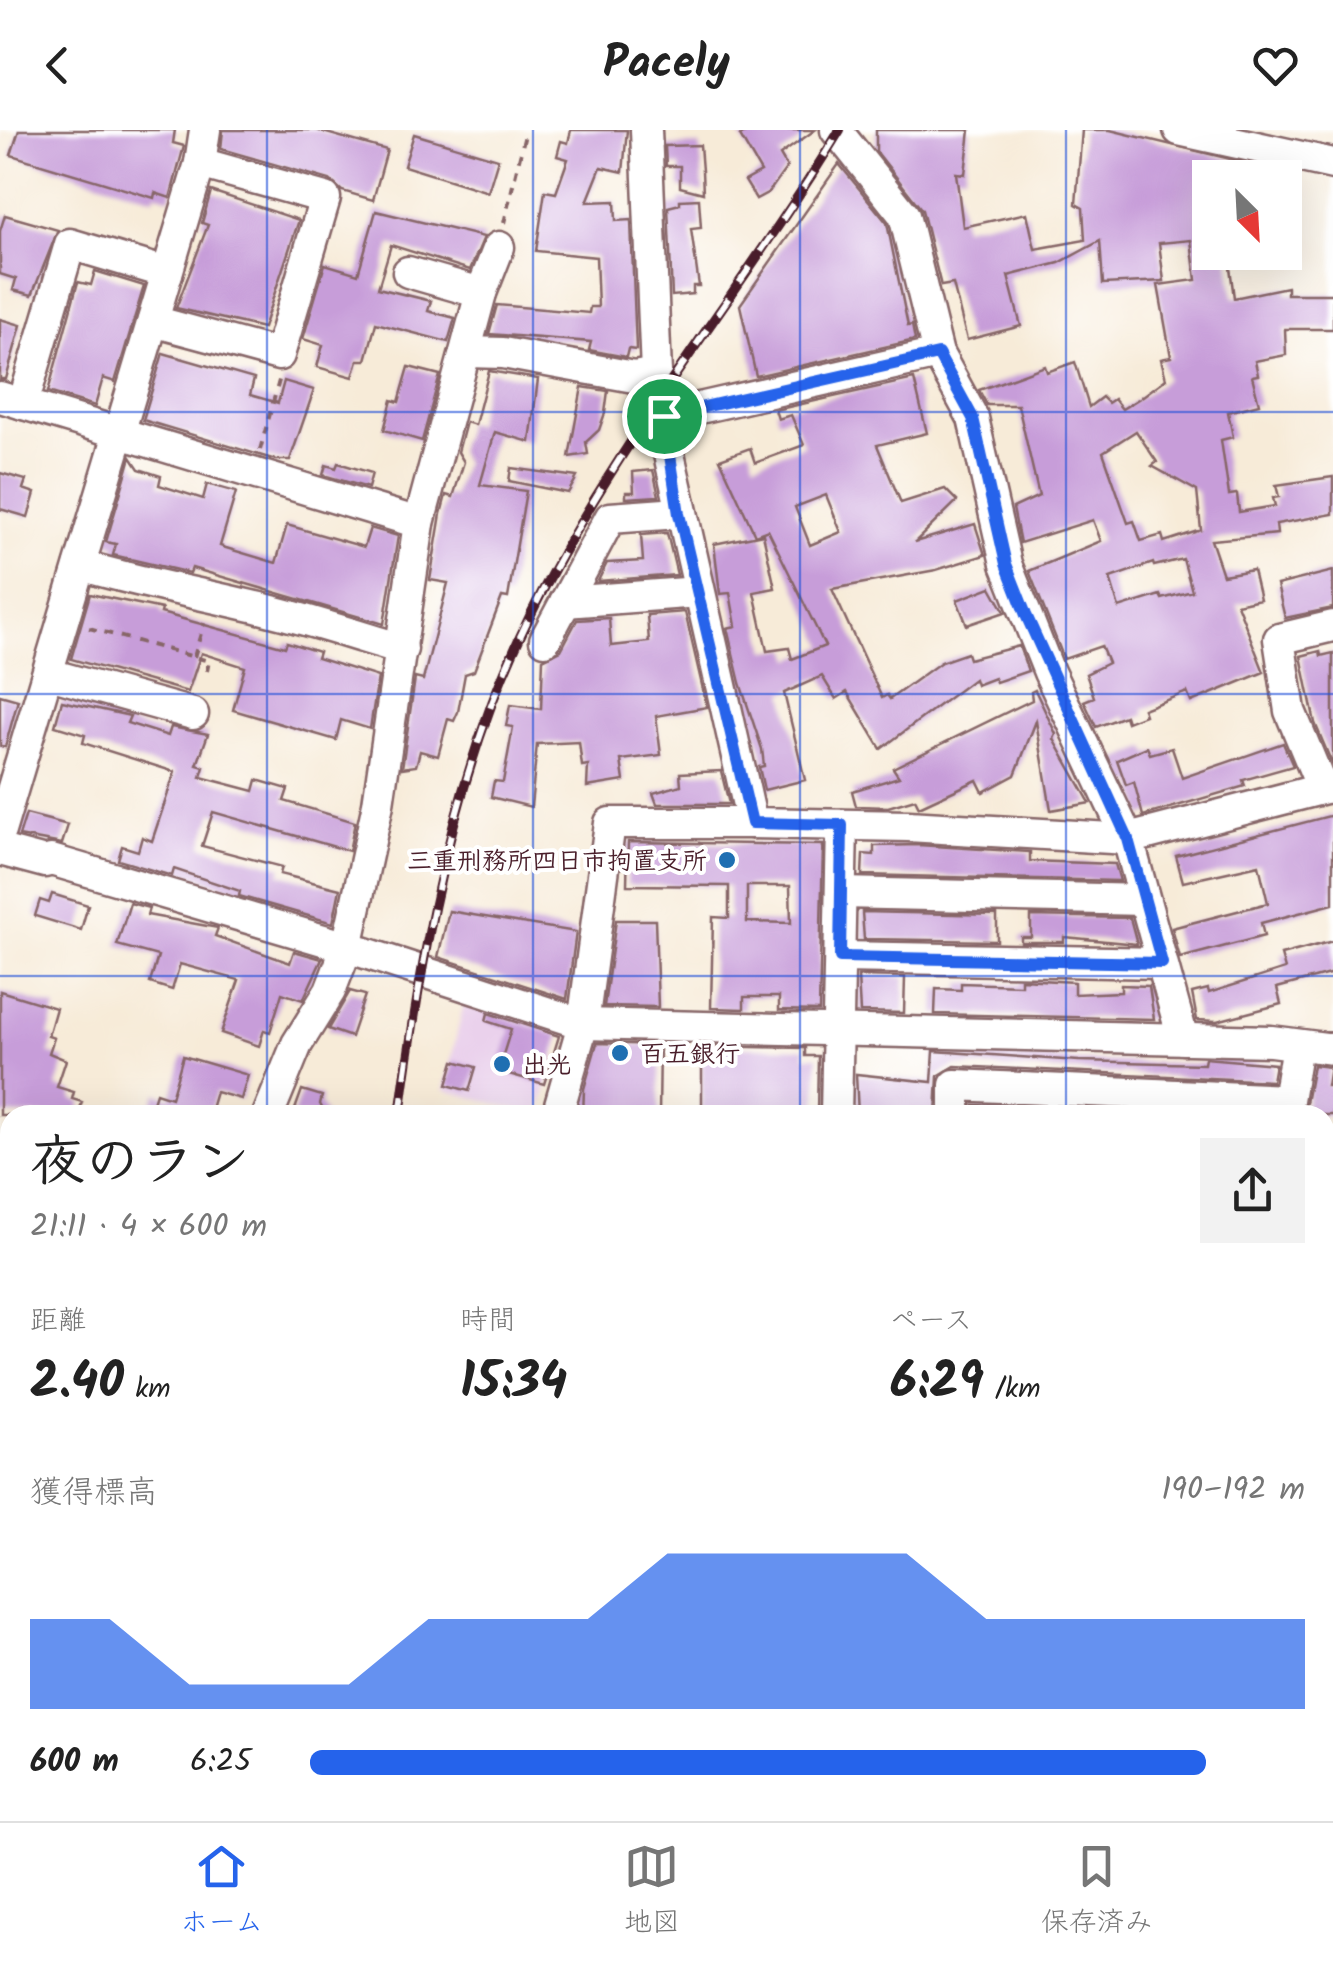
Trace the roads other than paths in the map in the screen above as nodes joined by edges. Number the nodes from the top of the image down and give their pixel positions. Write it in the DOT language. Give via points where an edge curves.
graph roads {
  1 [pos="205,130"];
  2 [pos="646,130"];
  3 [pos="836,130"];
  4 [pos="1179,130"];
  5 [pos="200,162"];
  6 [pos="1333,164"];
  7 [pos="499,248"];
  8 [pos="408,272"];
  9 [pos="168,273"];
  10 [pos="482,293"];
  11 [pos="153,321"];
  12 [pos="468,352"];
  13 [pos="938,354"];
  14 [pos="656,372"];
  15 [pos="11,401"];
  16 [pos="679,413"];
  17 [pos="120,433"];
  18 [pos="679,514"];
  19 [pos="419,523"];
  20 [pos="80,565"];
  21 [pos="699,592"];
  22 [pos="564,602"];
  23 [pos="1333,626"];
  24 [pos="545,640"];
  25 [pos="402,650"];
  26 [pos="49,674"];
  27 [pos="193,714"];
  28 [pos="1327,787"];
  29 [pos="752,823"];
  30 [pos="842,825"];
  31 [pos="0,831"];
  32 [pos="1128,839"];
  33 [pos="0,850"];
  34 [pos="841,893"];
  35 [pos="1144,900"];
  36 [pos="348,947"];
  37 [pos="840,957"];
  38 [pos="1162,963"];
  39 [pos="583,1024"];
  40 [pos="838,1030"];
  41 [pos="1184,1039"];
  42 [pos="1297,1045"];
  43 [pos="1333,1050"];
  44 [pos="1155,1104"];
  45 [pos="272,1105"];
  46 [pos="560,1105"];
  47 [pos="836,1105"];
  48 [pos="955,1105"];
  1 -- 5 [label="street"];
  2 -- 14 [label="street"];
  3 -- 13 [label="street" via="904,215"];
  4 -- 6 [label="street"];
  5 -- 9 [label="street"];
  5 -- 11 [label="street" via="324,198 279,355"];
  7 -- 10 [label="street"];
  8 -- 10 [label="street"];
  9 -- 11 [label="street"];
  9 -- 15 [label="street" via="70,244"];
  10 -- 12 [label="street"];
  11 -- 17 [label="street"];
  12 -- 14 [label="street" via="634,378"];
  12 -- 19 [label="street"];
  13 -- 16 [label="street"];
  13 -- 32 [label="street" via="973,418 1006,564"];
  14 -- 16 [label="street"];
  15 -- 17 [label="street"];
  16 -- 18 [label="street"];
  17 -- 19 [label="street"];
  17 -- 20 [label="street"];
  18 -- 21 [label="street"];
  18 -- 22 [label="street" via="610,518"];
  19 -- 25 [label="street"];
  20 -- 25 [label="street"];
  20 -- 26 [label="street"];
  21 -- 22 [label="street"];
  21 -- 29 [label="street"];
  22 -- 24 [label="street"];
  23 -- 28 [label="street" via="1280,639 1290,711"];
  25 -- 36 [label="street"];
  26 -- 27 [label="street"];
  26 -- 31 [label="street"];
  28 -- 32 [label="street"];
  29 -- 30 [label="street"];
  29 -- 39 [label="street" via="610,823"];
  30 -- 32 [label="street"];
  30 -- 34 [label="street"];
  32 -- 35 [label="street"];
  33 -- 36 [label="street"];
  34 -- 35 [label="street"];
  34 -- 37 [label="street"];
  35 -- 38 [label="street"];
  36 -- 39 [label="street"];
  36 -- 45 [label="street"];
  37 -- 38 [label="street"];
  37 -- 40 [label="street"];
  38 -- 41 [label="street"];
  39 -- 40 [label="street"];
  39 -- 46 [label="street"];
  40 -- 41 [label="street"];
  40 -- 47 [label="street"];
  41 -- 42 [label="street"];
  42 -- 43 [label="street"];
  42 -- 44 [label="street" via="1288,1100"];
  44 -- 48 [label="street" via="955,1085"];
}
